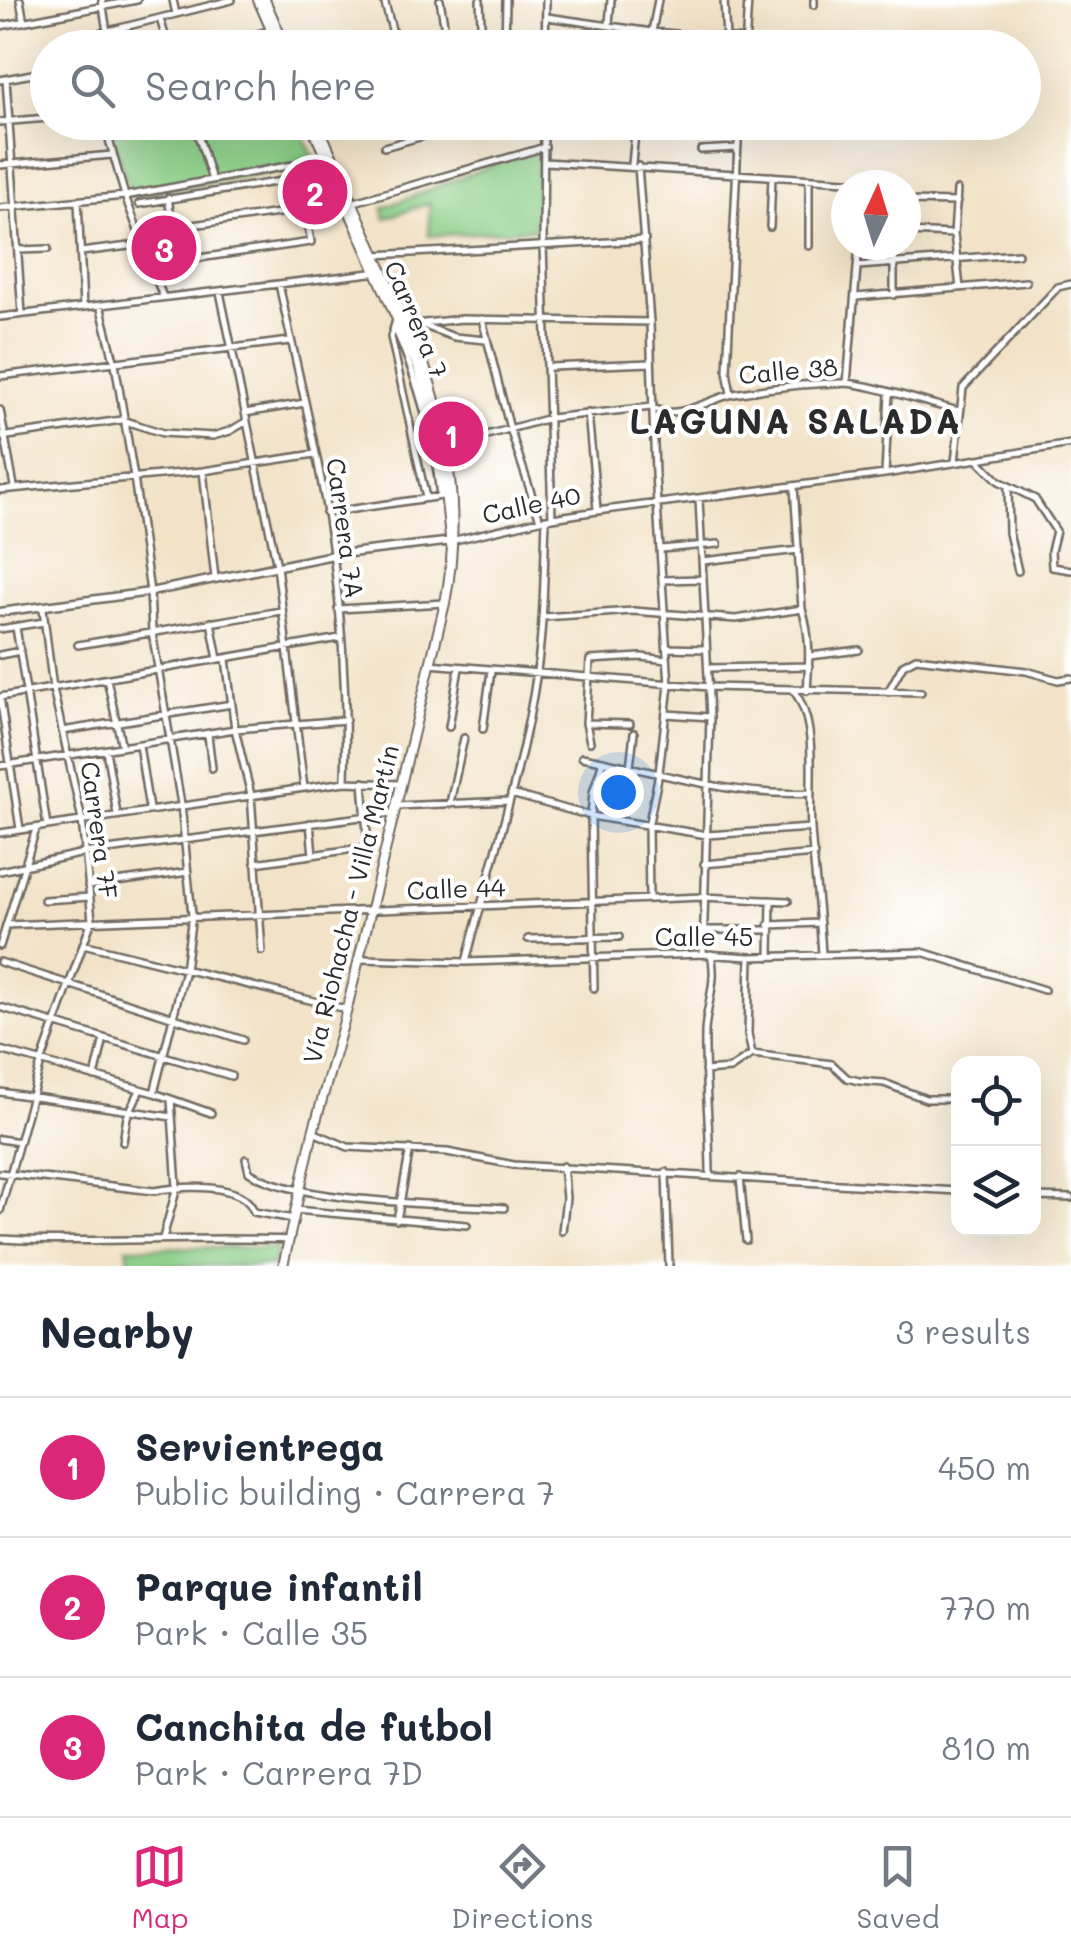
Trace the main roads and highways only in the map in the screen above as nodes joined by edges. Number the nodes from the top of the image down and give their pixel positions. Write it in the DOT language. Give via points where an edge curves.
graph roads {
  1 [pos="262,0"];
  2 [pos="276,30"];
  3 [pos="320,140"];
  4 [pos="321,140"];
  5 [pos="348,204"];
  6 [pos="379,272"];
  7 [pos="446,495"];
  8 [pos="452,544"];
  9 [pos="283,1266"];
  1 -- 2 [label="main road"];
  3 -- 5 [label="main road, Carrera 7"];
  4 -- 5 [label="main road, Carrera 7"];
  5 -- 6 [label="main road, Carrera 7"];
  5 -- 6 [label="main road, Carrera 7"];
  6 -- 7 [label="main road, Carrera 7" via="429,400"];
  6 -- 7 [label="main road, Carrera 7" via="435,397 446,446"];
  7 -- 8 [label="main road, Carrera 7"];
  8 -- 9 [label="main road, Vía Riohacha - Villa Martín" via="445,604"];
}
